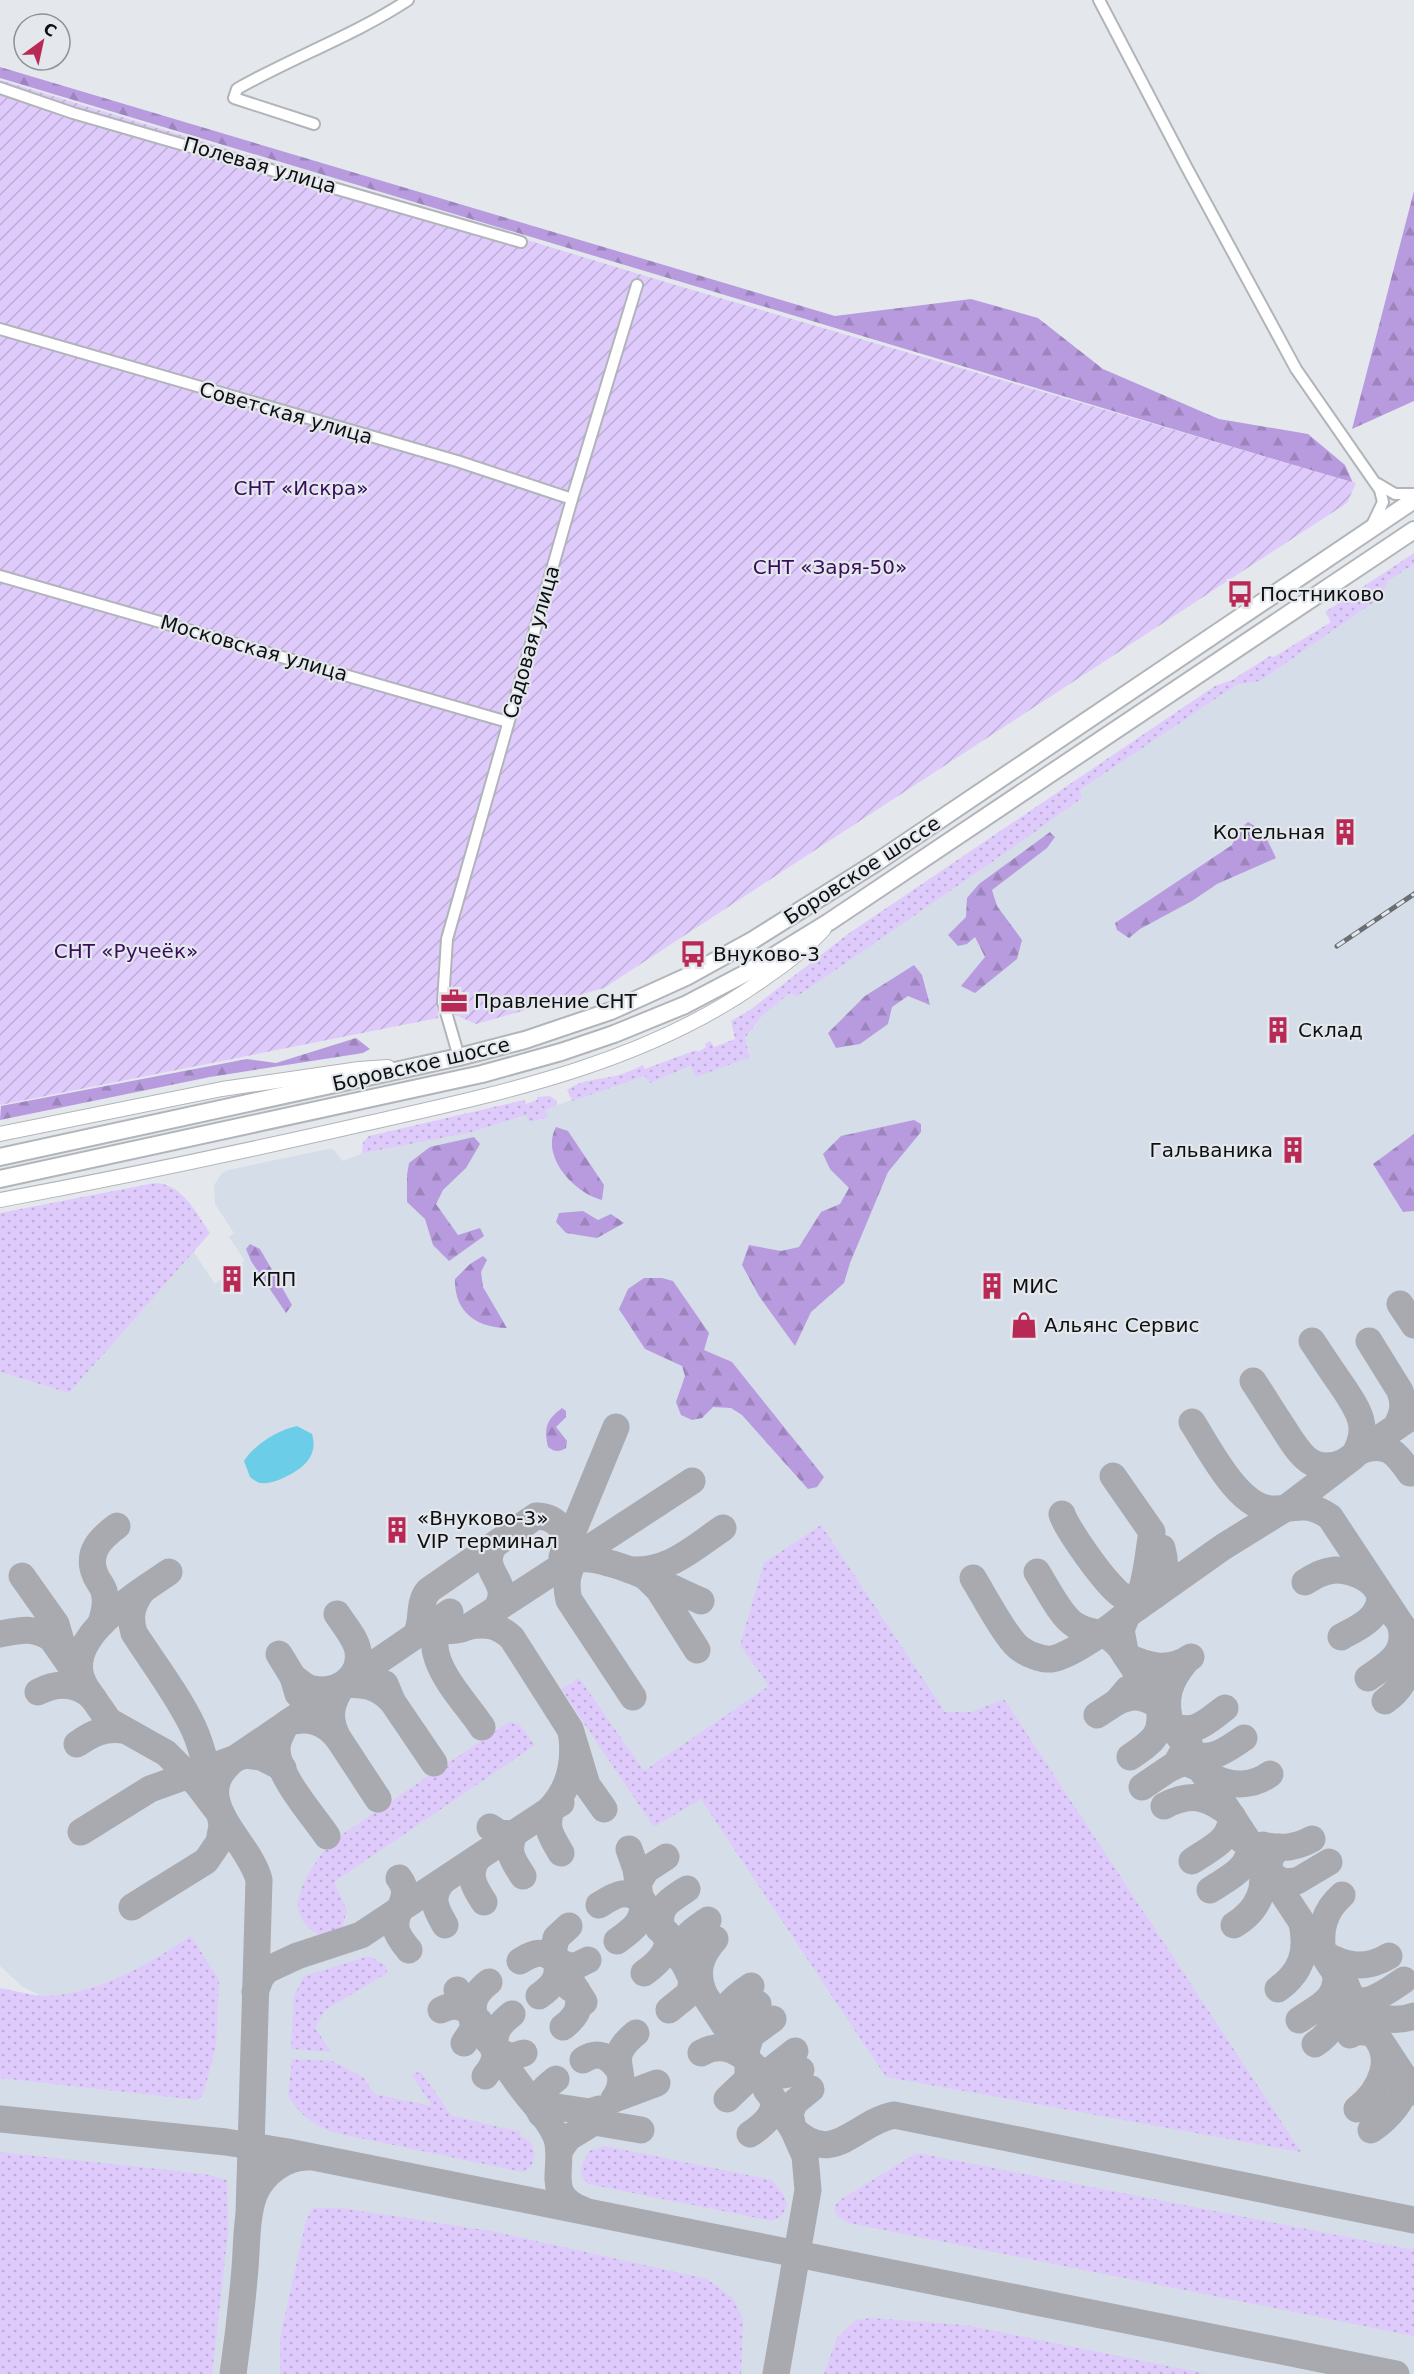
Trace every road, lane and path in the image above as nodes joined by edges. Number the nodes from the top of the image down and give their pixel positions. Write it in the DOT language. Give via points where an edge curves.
graph roads {
  1 [pos="408,0"];
  2 [pos="1099,0"];
  3 [pos="0,88"];
  4 [pos="314,124"];
  5 [pos="521,242"];
  6 [pos="637,285"];
  7 [pos="0,329"];
  8 [pos="1377,484"];
  9 [pos="1414,494"];
  10 [pos="572,499"];
  11 [pos="1414,500"];
  12 [pos="1368,530"];
  13 [pos="1411,533"];
  14 [pos="0,576"];
  15 [pos="508,722"];
  16 [pos="829,922"];
  17 [pos="459,1057"];
  18 [pos="411,1067"];
  19 [pos="0,1134"];
  20 [pos="0,1157"];
  21 [pos="0,1179"];
  22 [pos="0,1200"];
  1 -- 4 [label="street" via="237,89 234,98"];
  2 -- 8 [label="street" via="1296,369"];
  3 -- 5 [label="street, Полевая улица"];
  6 -- 10 [label="street, Садовая улица"];
  7 -- 10 [label="street, Советская улица" via="457,461"];
  8 -- 9 [label="street" via="1395,494"];
  8 -- 12 [label="street" via="1383,502"];
  10 -- 15 [label="street, Садовая улица"];
  11 -- 12 [label="main road, Боровское шоссе"];
  12 -- 17 [label="main road, Боровское шоссе" via="878,862 753,940 686,977 611,1011"];
  13 -- 16 [label="main road, Боровское шоссе"];
  14 -- 15 [label="street, Московская улица"];
  15 -- 17 [label="street, Садовая улица" via="447,939 443,1002"];
  16 -- 21 [label="main road, Боровское шоссе" via="686,1005 587,1044 482,1074"];
  16 -- 22 [label="main road" via="799,954 715,1012 620,1054 553,1077 492,1095 194,1162"];
  17 -- 18 [label="main road, Боровское шоссе"];
  18 -- 19 [label="main road" via="359,1069 233,1087"];
  18 -- 20 [label="main road, Боровское шоссе"];
}
